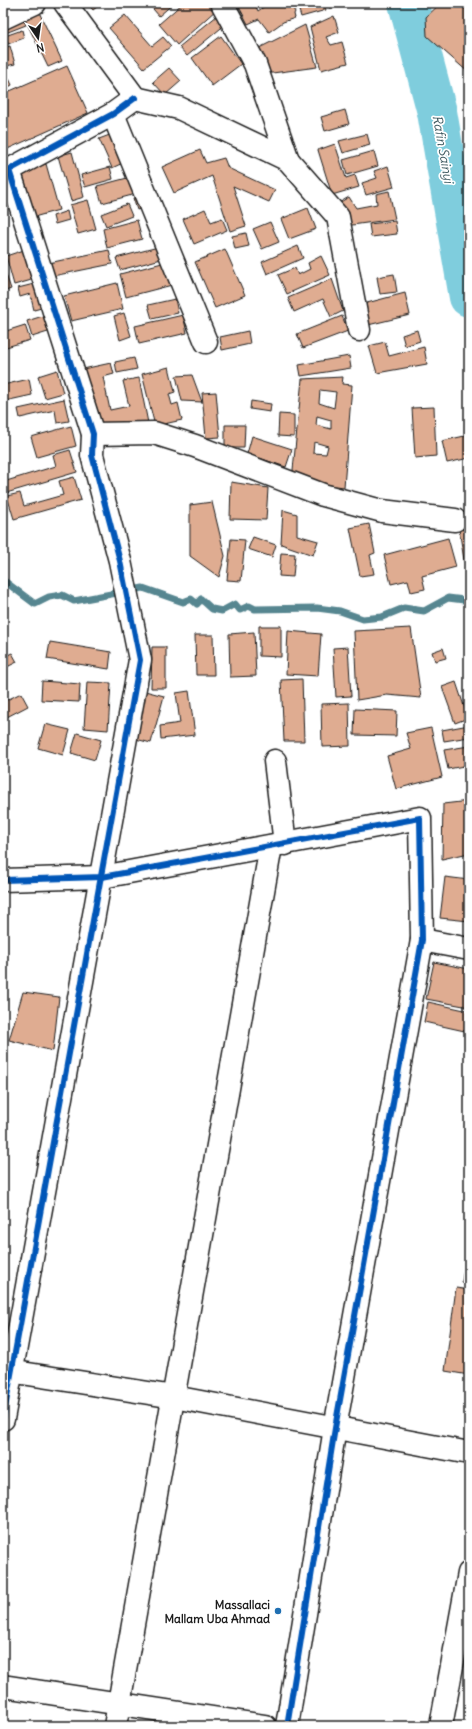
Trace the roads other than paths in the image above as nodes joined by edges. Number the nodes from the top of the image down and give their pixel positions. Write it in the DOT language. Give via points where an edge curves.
graph roads {
  1 [pos="35,3"];
  2 [pos="65,3"];
  3 [pos="222,3"];
  4 [pos="3,18"];
  5 [pos="135,98"];
  6 [pos="113,114"];
  7 [pos="288,160"];
  8 [pos="359,330"];
  9 [pos="206,342"];
  10 [pos="93,434"];
  11 [pos="455,520"];
  12 [pos="275,761"];
  13 [pos="278,845"];
  14 [pos="102,877"];
  15 [pos="3,880"];
  16 [pos="422,940"];
  17 [pos="469,948"];
  18 [pos="7,1370"];
  19 [pos="174,1397"];
  20 [pos="3,1419"];
  21 [pos="335,1428"];
  22 [pos="469,1453"];
  23 [pos="469,1573"];
  24 [pos="3,1686"];
  25 [pos="119,1703"];
  26 [pos="115,1726"];
  27 [pos="265,1726"];
  28 [pos="287,1726"];
  29 [pos="441,1726"];
  1 -- 4 [label="street"];
  2 -- 5 [label="street"];
  3 -- 7 [label="street" via="255,64"];
  5 -- 6 [label="street"];
  5 -- 7 [label="street" via="179,108"];
  6 -- 9 [label="street"];
  6 -- 10 [label="street" via="9,170"];
  7 -- 8 [label="street" via="338,217"];
  10 -- 11 [label="street" via="154,433 323,495 382,511"];
  10 -- 14 [label="street" via="92,455 120,560 140,660"];
  12 -- 13 [label="street"];
  13 -- 14 [label="street"];
  13 -- 16 [label="street" via="420,818"];
  13 -- 19 [label="street"];
  14 -- 15 [label="street"];
  14 -- 18 [label="street"];
  16 -- 17 [label="street"];
  16 -- 21 [label="street"];
  18 -- 19 [label="street"];
  18 -- 20 [label="street"];
  19 -- 21 [label="street"];
  19 -- 25 [label="street"];
  21 -- 22 [label="street"];
  21 -- 28 [label="street"];
  23 -- 29 [label="street"];
  24 -- 25 [label="street"];
  25 -- 26 [label="street"];
  25 -- 27 [label="street"];
}
